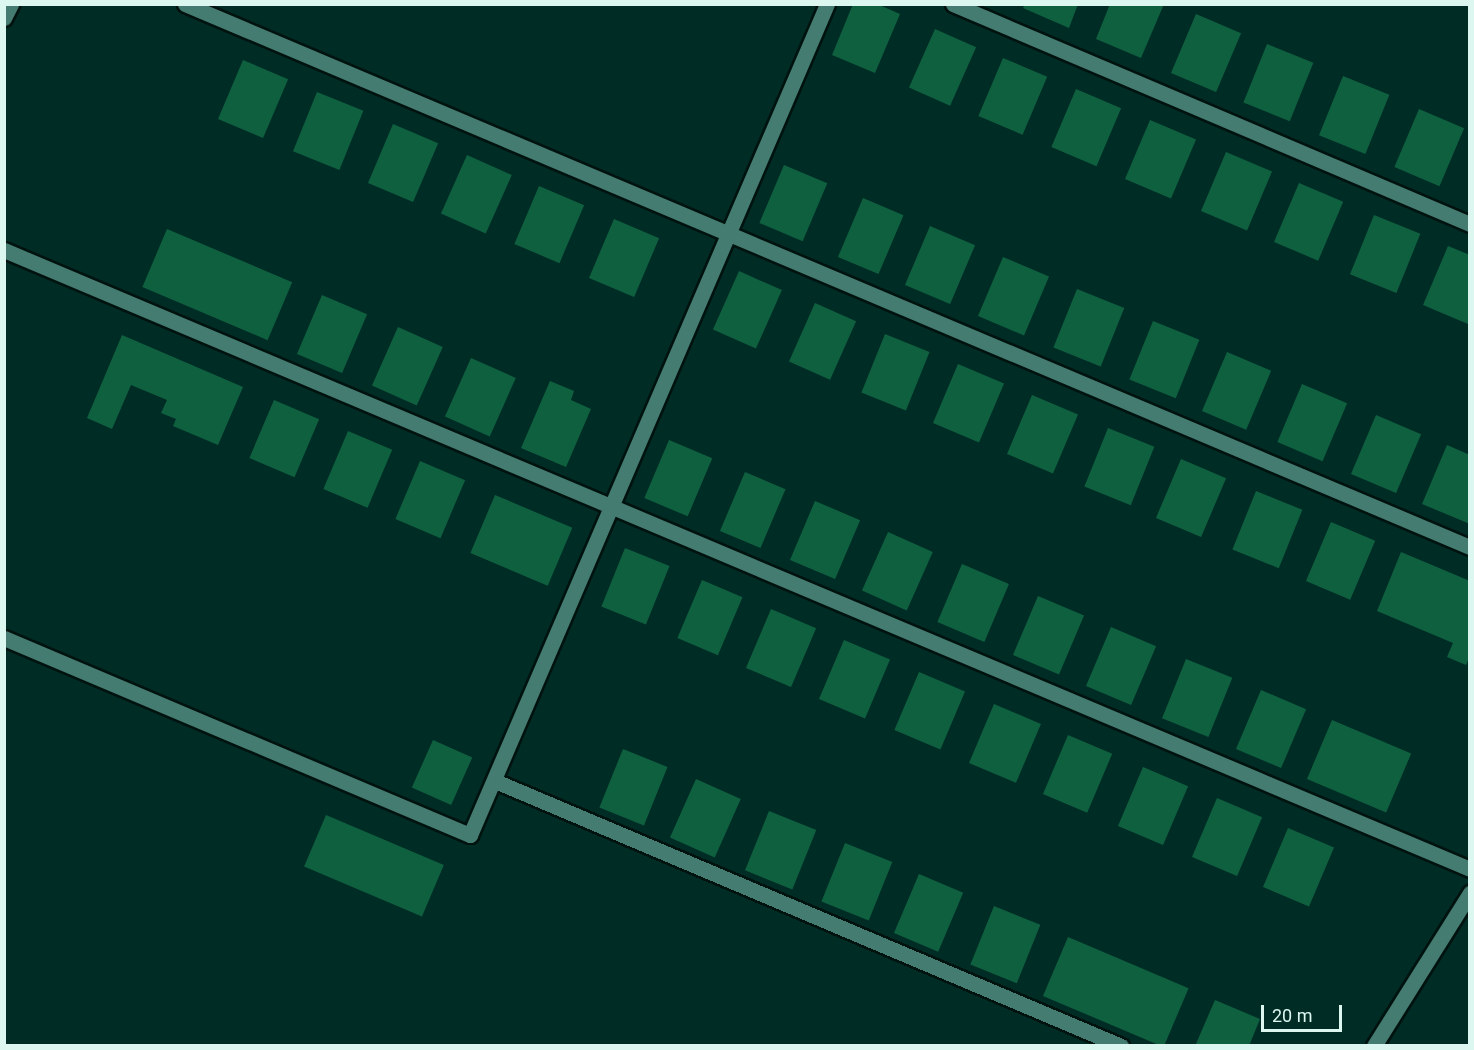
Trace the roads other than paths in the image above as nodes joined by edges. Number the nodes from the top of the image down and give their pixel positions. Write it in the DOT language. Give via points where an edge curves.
graph roads {
  1 [pos="11,4"];
  2 [pos="185,4"];
  3 [pos="827,4"];
  4 [pos="953,4"];
  5 [pos="4,18"];
  6 [pos="1470,224"];
  7 [pos="726,236"];
  8 [pos="4,250"];
  9 [pos="610,509"];
  10 [pos="1470,547"];
  11 [pos="4,638"];
  12 [pos="495,781"];
  13 [pos="1470,869"];
  14 [pos="1470,894"];
  15 [pos="1121,1046"];
  16 [pos="1374,1046"];
  1 -- 5 [label="lane"];
  2 -- 7 [label="lane"];
  3 -- 7 [label="lane"];
  4 -- 6 [label="lane"];
  7 -- 9 [label="lane"];
  7 -- 10 [label="lane"];
  8 -- 9 [label="lane"];
  9 -- 12 [label="lane"];
  9 -- 13 [label="lane"];
  11 -- 12 [label="lane" via="470,836"];
  12 -- 15 [label="lane"];
  14 -- 16 [label="lane"];
}
